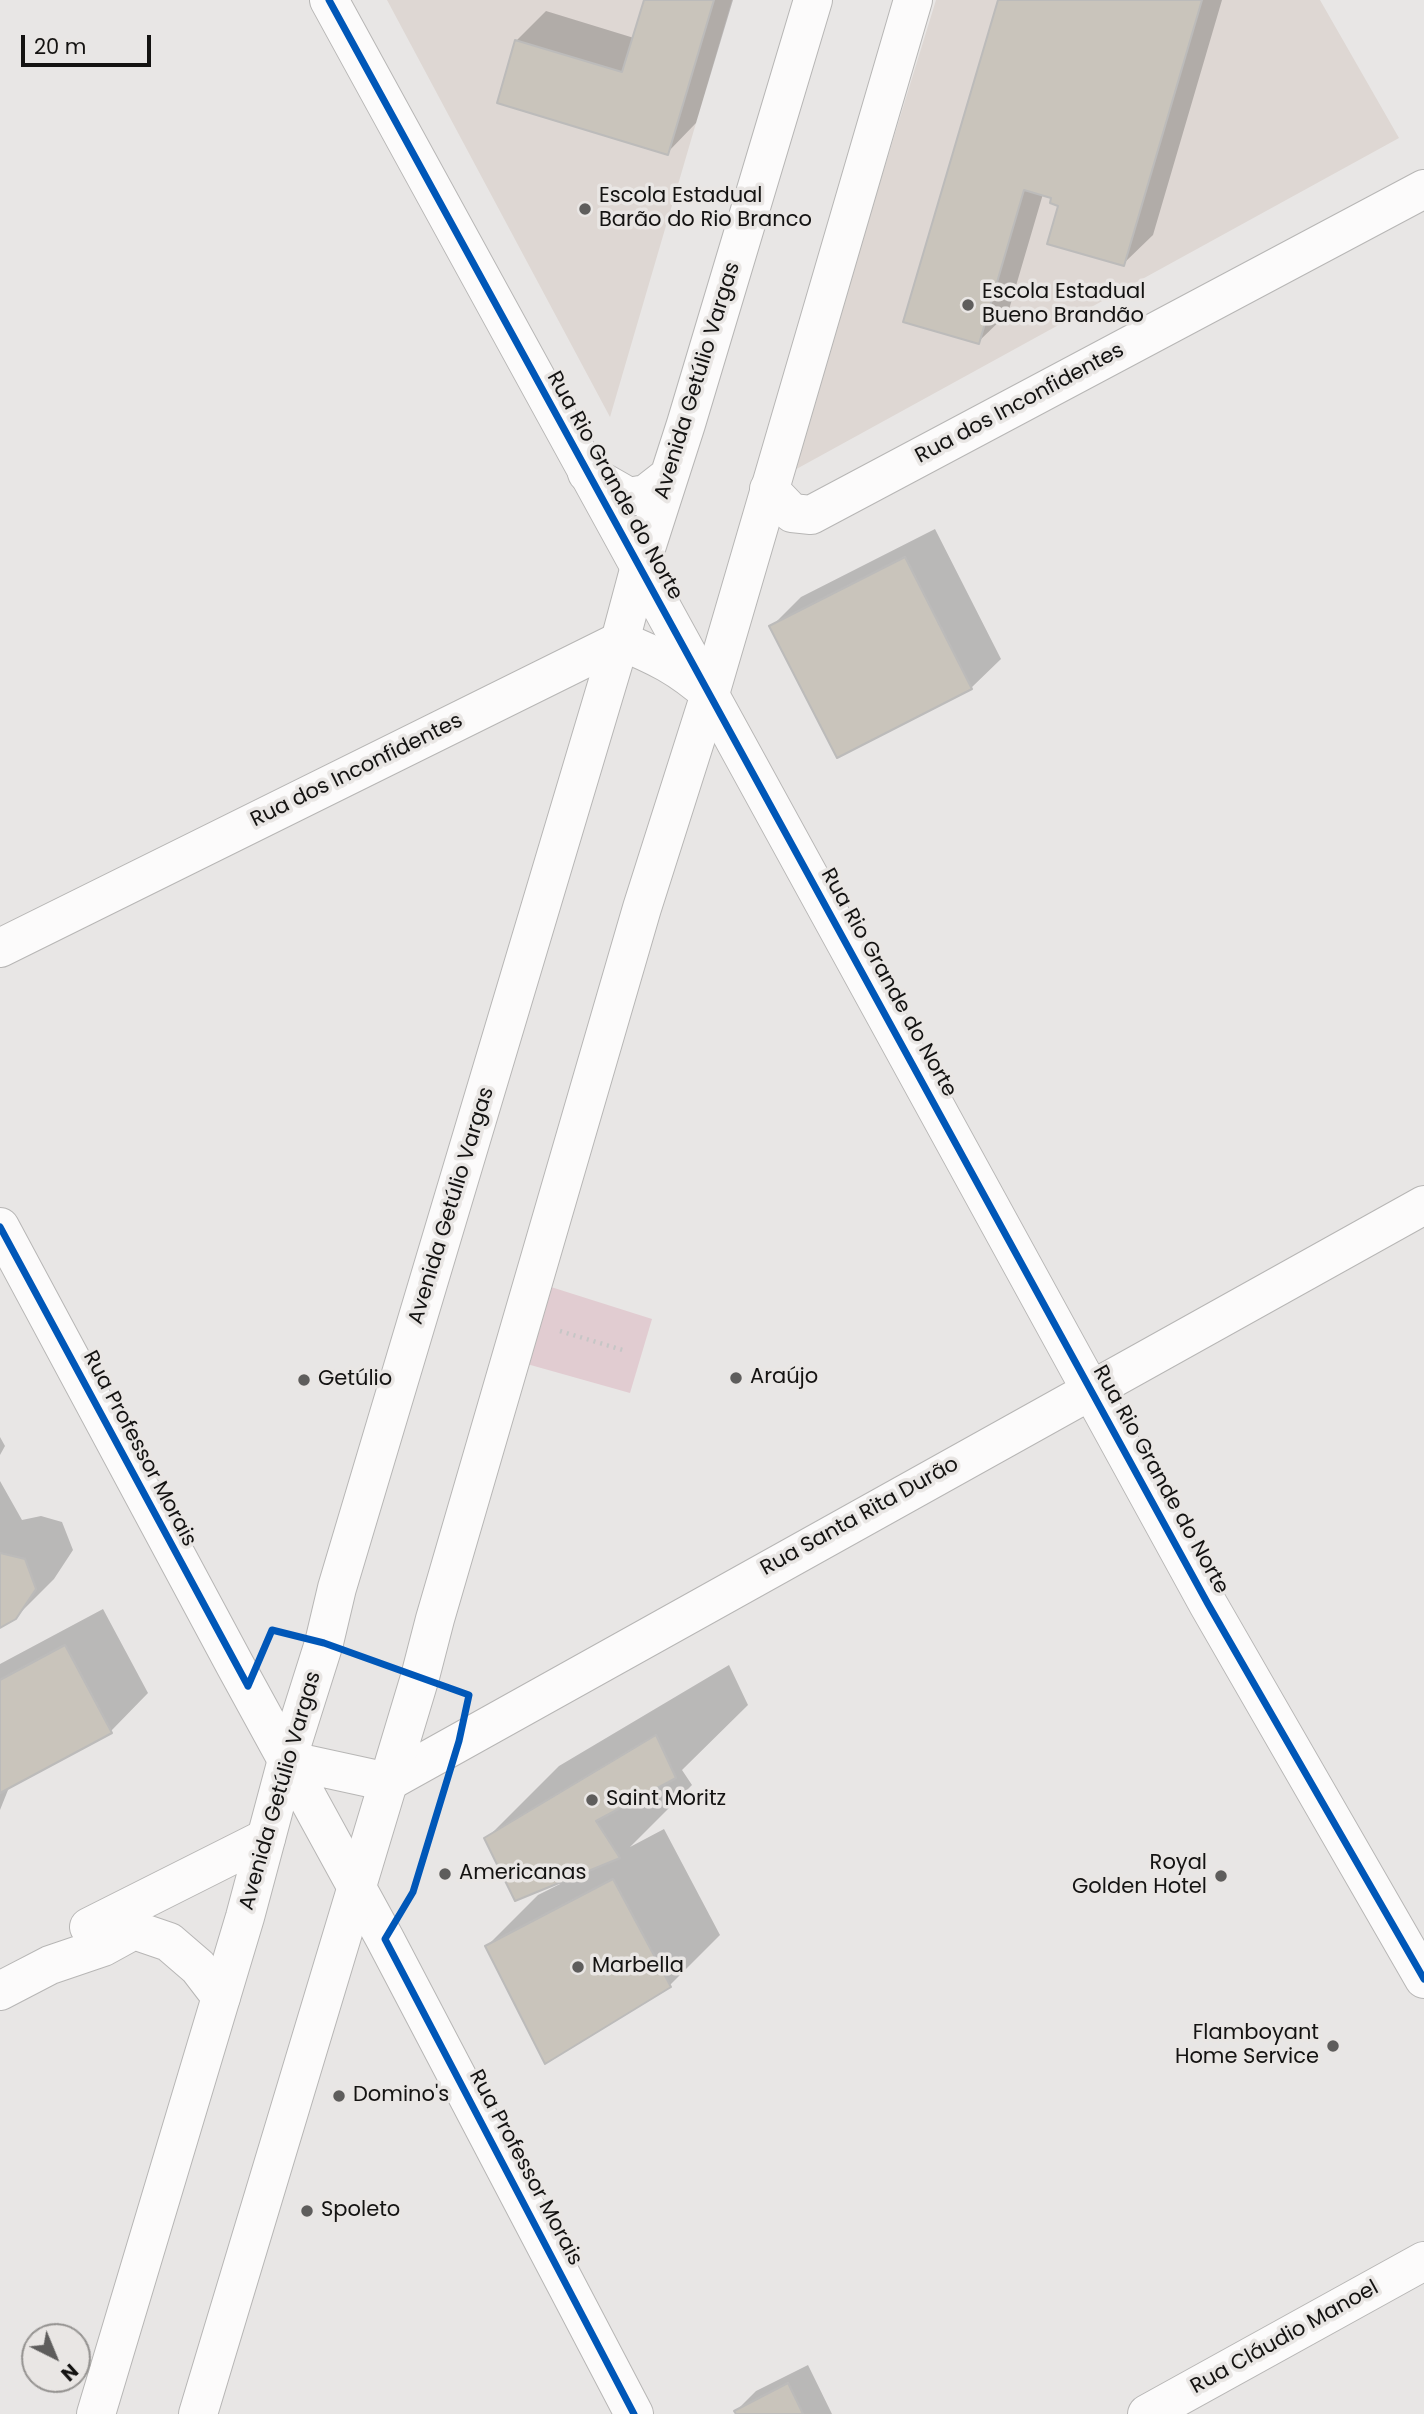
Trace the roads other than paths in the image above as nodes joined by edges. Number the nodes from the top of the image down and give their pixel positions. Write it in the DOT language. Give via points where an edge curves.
graph roads {
  1 [pos="328,0"];
  2 [pos="813,0"];
  3 [pos="913,0"];
  4 [pos="1424,189"];
  5 [pos="587,474"];
  6 [pos="669,476"];
  7 [pos="769,489"];
  8 [pos="639,570"];
  9 [pos="620,641"];
  10 [pos="710,694"];
  11 [pos="0,948"];
  12 [pos="1424,1205"];
  13 [pos="0,1227"];
  14 [pos="1090,1390"];
  15 [pos="287,1760"];
  16 [pos="388,1782"];
  17 [pos="266,1838"];
  18 [pos="357,1887"];
  19 [pos="50,1965"];
  20 [pos="1424,1979"];
  21 [pos="0,1991"];
  22 [pos="221,1997"];
  23 [pos="1424,2261"];
  24 [pos="96,2414"];
  25 [pos="198,2414"];
  26 [pos="634,2414"];
  27 [pos="1147,2414"];
  1 -- 5 [label="street, Rua Rio Grande do Norte"];
  2 -- 6 [label="street, Avenida Getúlio Vargas"];
  3 -- 7 [label="street"];
  4 -- 7 [label="street, Rua dos Inconfidentes" via="811,515 792,513"];
  5 -- 6 [label="street" via="629,496 646,494"];
  5 -- 8 [label="street, Rua Rio Grande do Norte"];
  6 -- 8 [label="street, Avenida Getúlio Vargas"];
  7 -- 10 [label="street"];
  8 -- 9 [label="street, Avenida Getúlio Vargas"];
  8 -- 10 [label="street, Rua Rio Grande do Norte"];
  9 -- 10 [label="street" via="665,660"];
  9 -- 11 [label="street, Rua dos Inconfidentes"];
  9 -- 15 [label="street, Avenida Getúlio Vargas"];
  10 -- 14 [label="street, Rua Rio Grande do Norte"];
  10 -- 16 [label="street" via="642,908"];
  12 -- 14 [label="street, Rua Santa Rita Durão"];
  13 -- 15 [label="street, Rua Professor Morais"];
  14 -- 16 [label="street, Rua Santa Rita Durão"];
  14 -- 20 [label="street, Rua Rio Grande do Norte"];
  15 -- 16 [label="street"];
  15 -- 17 [label="street, Avenida Getúlio Vargas"];
  15 -- 18 [label="street, Rua Professor Morais"];
  16 -- 18 [label="street"];
  17 -- 19 [label="street" via="90,1926"];
  17 -- 22 [label="street, Avenida Getúlio Vargas"];
  18 -- 25 [label="street"];
  18 -- 26 [label="street, Rua Professor Morais"];
  19 -- 21 [label="street"];
  19 -- 22 [label="street" via="103,1947 134,1930 169,1942 198,1967"];
  22 -- 24 [label="street, Avenida Getúlio Vargas"];
  23 -- 27 [label="street, Rua Cláudio Manoel"];
}
